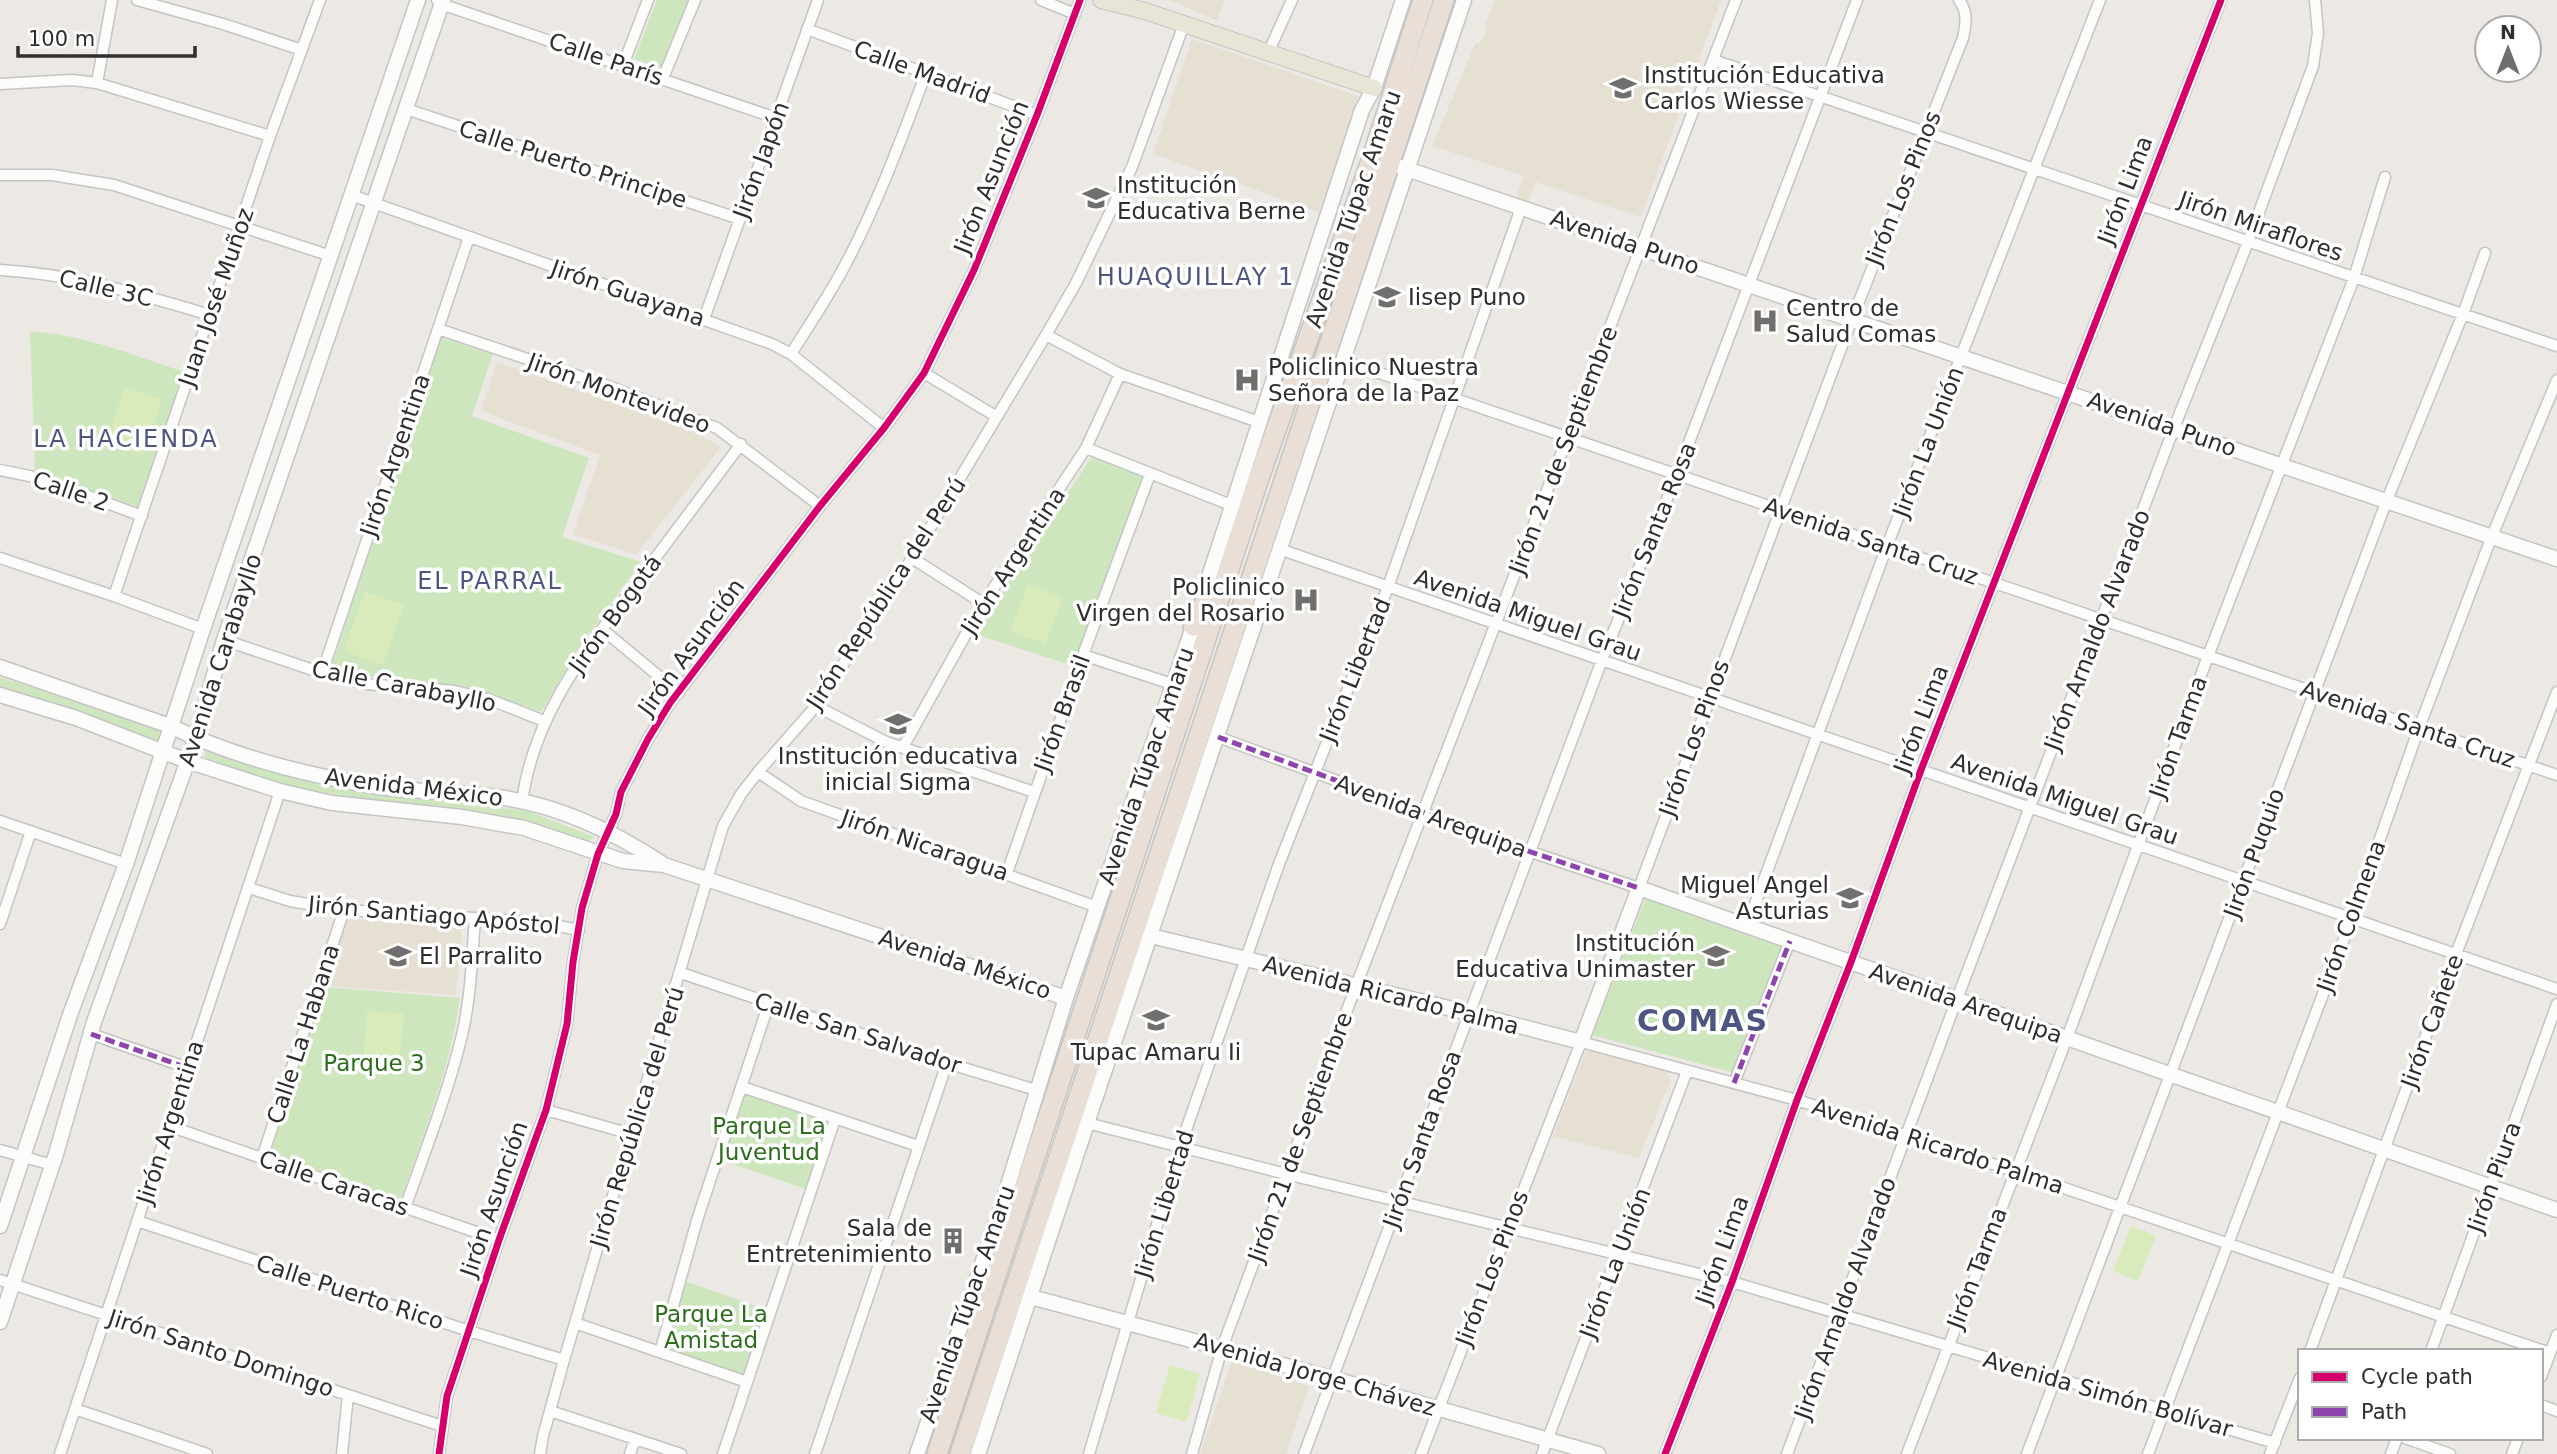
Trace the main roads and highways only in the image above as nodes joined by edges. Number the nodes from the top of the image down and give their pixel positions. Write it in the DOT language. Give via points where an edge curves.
graph roads {
  1 [pos="418,0"];
  2 [pos="1101,0"];
  3 [pos="1126,0"];
  4 [pos="1403,0"];
  5 [pos="1423,0"];
  6 [pos="1444,0"];
  7 [pos="1464,0"];
  8 [pos="440,1"];
  9 [pos="1145,11"];
  10 [pos="1374,88"];
  11 [pos="1390,164"];
  12 [pos="1259,478"];
  13 [pos="2557,559"];
  14 [pos="1193,626"];
  15 [pos="0,667"];
  16 [pos="0,695"];
  17 [pos="170,726"];
  18 [pos="196,738"];
  19 [pos="163,750"];
  20 [pos="187,761"];
  21 [pos="664,865"];
  22 [pos="1639,888"];
  23 [pos="1151,936"];
  24 [pos="1066,998"];
  25 [pos="1581,1042"];
  26 [pos="2557,1210"];
  27 [pos="0,1226"];
  28 [pos="6,1282"];
  29 [pos="1031,1297"];
  30 [pos="0,1322"];
  31 [pos="1544,1447"];
  32 [pos="916,1454"];
  33 [pos="937,1454"];
  34 [pos="960,1454"];
  35 [pos="978,1454"];
  36 [pos="1598,1454"];
  1 -- 17 [label="main road, Avenida Carabayllo"];
  2 -- 9 [label="main road"];
  3 -- 9 [label="main road"];
  4 -- 10 [label="main road, Avenida Túpac Amaru"];
  5 -- 11 [label="highway, Avenida Túpac Amaru"];
  6 -- 11 [label="highway, Avenida Túpac Amaru"];
  7 -- 11 [label="main road, Avenida Túpac Amaru"];
  8 -- 18 [label="main road, Avenida Carabayllo" via="224,640"];
  9 -- 10 [label="main road"];
  10 -- 14 [label="main road, Avenida Túpac Amaru" via="1358,123"];
  11 -- 12 [label="highway, Avenida Túpac Amaru"];
  11 -- 13 [label="main road, Avenida Puno"];
  11 -- 23 [label="main road, Avenida Túpac Amaru" via="1344,361"];
  11 -- 34 [label="highway, Avenida Túpac Amaru"];
  12 -- 14 [label="highway" via="1250,487 1209,597"];
  12 -- 33 [label="highway, Avenida Túpac Amaru"];
  14 -- 24 [label="main road, Avenida Túpac Amaru"];
  15 -- 17 [label="main road, Avenida México"];
  16 -- 19 [label="main road, Avenida México"];
  17 -- 18 [label="main road, Avenida México"];
  17 -- 19 [label="main road, Avenida Carabayllo"];
  18 -- 20 [label="main road, Avenida Carabayllo"];
  18 -- 21 [label="main road, Avenida México" via="335,779 495,796 548,807 629,842"];
  19 -- 20 [label="main road, Avenida México"];
  19 -- 27 [label="main road, Avenida Carabayllo"];
  20 -- 21 [label="main road, Avenida México" via="332,803 524,828 623,861"];
  20 -- 28 [label="main road, Avenida Carabayllo" via="91,1034 52,1166"];
  21 -- 24 [label="main road, Avenida México"];
  22 -- 25 [label="main road, Jirón Los Pinos"];
  22 -- 26 [label="main road, Avenida Arequipa"];
  23 -- 25 [label="main road, Avenida Ricardo Palma"];
  23 -- 29 [label="main road, Avenida Túpac Amaru"];
  24 -- 32 [label="main road, Avenida Túpac Amaru" via="1000,1210"];
  28 -- 30 [label="main road, Avenida Carabayllo"];
  29 -- 31 [label="main road, Avenida Jorge Chávez" via="1438,1409"];
  29 -- 35 [label="main road, Avenida Túpac Amaru"];
  31 -- 36 [label="main road, Avenida Jorge Chávez"];
}
